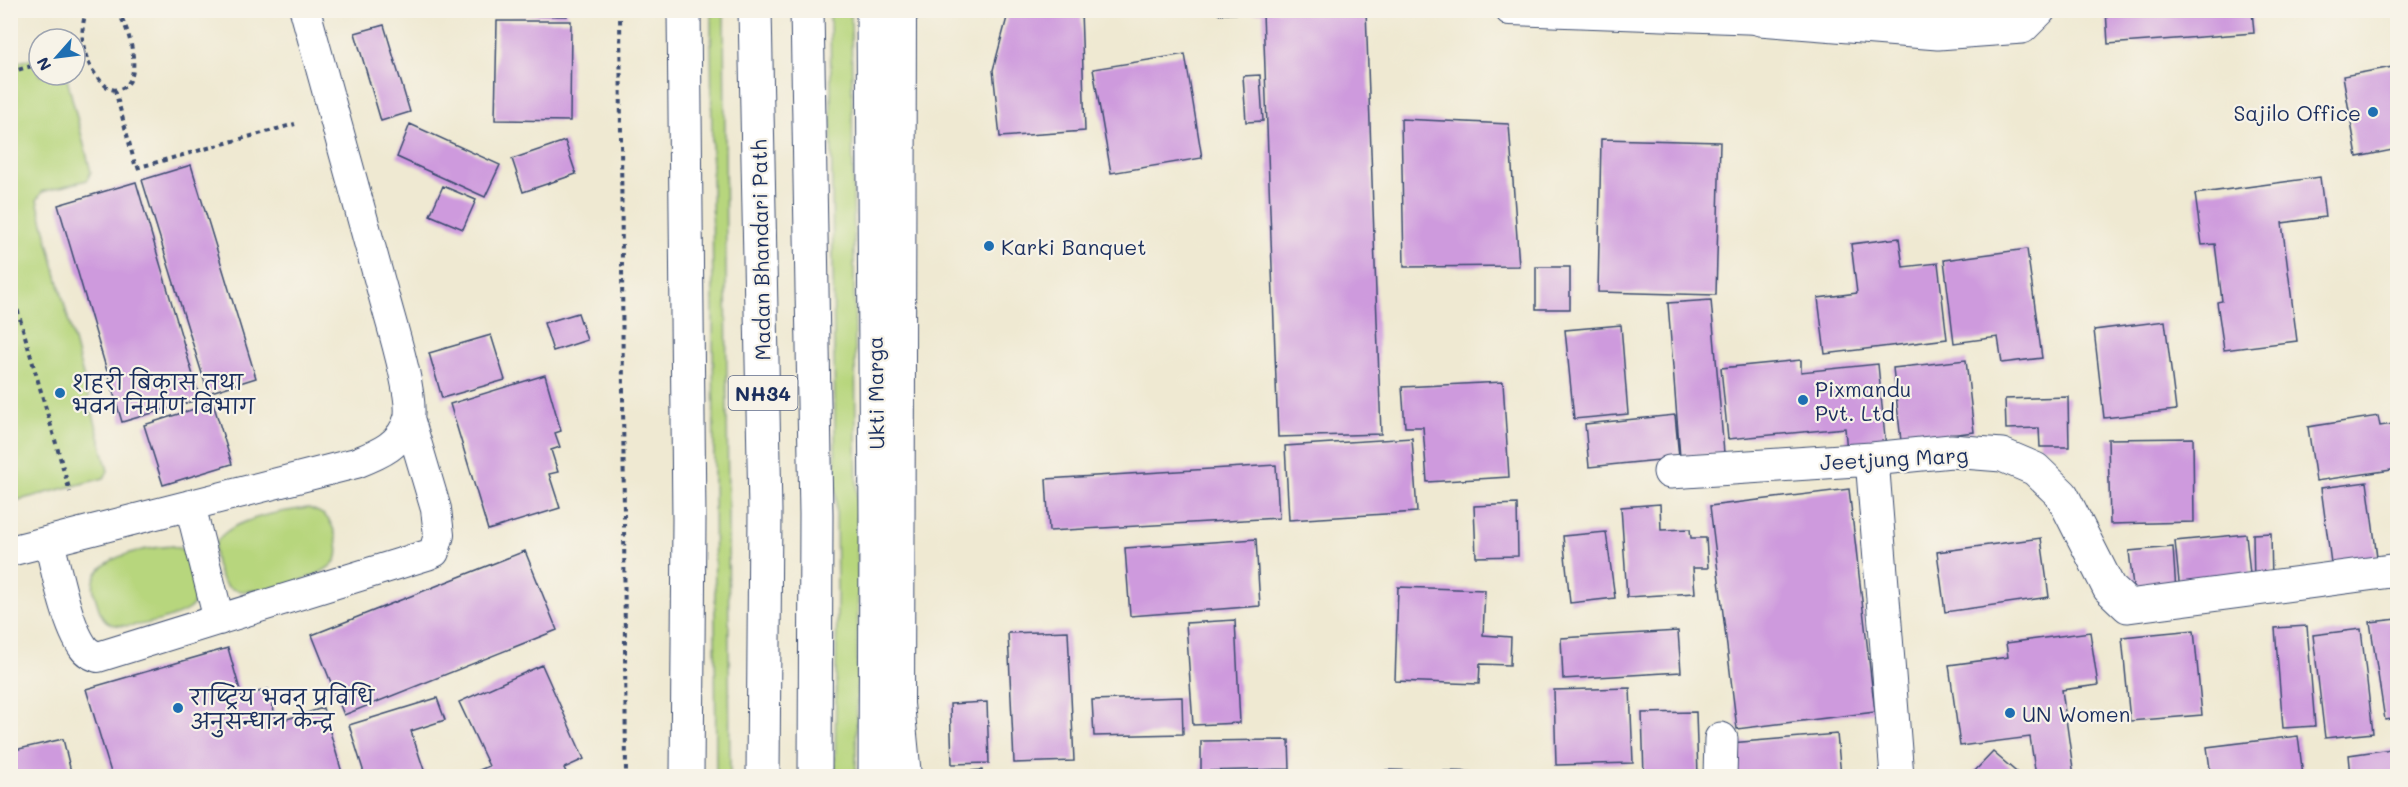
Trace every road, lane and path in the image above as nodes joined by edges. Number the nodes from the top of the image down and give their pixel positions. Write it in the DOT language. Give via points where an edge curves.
graph roads {
  1 [pos="87,10"];
  2 [pos="116,10"];
  3 [pos="304,10"];
  4 [pos="620,10"];
  5 [pos="684,10"];
  6 [pos="755,10"];
  7 [pos="807,10"];
  8 [pos="873,10"];
  9 [pos="905,10"];
  10 [pos="1510,10"];
  11 [pos="2039,10"];
  12 [pos="1760,19"];
  13 [pos="83,27"];
  14 [pos="10,58"];
  15 [pos="87,58"];
  16 [pos="27,67"];
  17 [pos="12,71"];
  18 [pos="115,90"];
  19 [pos="333,113"];
  20 [pos="10,284"];
  21 [pos="409,418"];
  22 [pos="1872,459"];
  23 [pos="1670,472"];
  24 [pos="190,505"];
  25 [pos="82,533"];
  26 [pos="49,541"];
  27 [pos="10,551"];
  28 [pos="2397,570"];
  29 [pos="219,620"];
  30 [pos="1721,739"];
  31 [pos="626,777"];
  32 [pos="687,777"];
  33 [pos="763,777"];
  34 [pos="815,777"];
  35 [pos="875,777"];
  36 [pos="906,777"];
  37 [pos="1720,777"];
  38 [pos="1897,777"];
  1 -- 13 [label="path"];
  2 -- 18 [label="path" via="129,33 133,60 128,82"];
  3 -- 19 [label="lane"];
  4 -- 31 [label="path"];
  5 -- 32 [label="main road" via="689,519"];
  6 -- 33 [label="main road, Madan Bhandari Path / NH34" via="765,511"];
  7 -- 34 [label="main road, NH34" via="816,514"];
  8 -- 35 [label="main road, Ukti Marga"];
  9 -- 36 [label="lane, Ukti Marga" via="901,38 899,704"];
  10 -- 12 [label="lane"];
  11 -- 12 [label="main road" via="2022,27 1938,33"];
  14 -- 17 [label="path"];
  15 -- 18 [label="path" via="100,80"];
  16 -- 17 [label="path"];
  18 -- 19 [label="path" via="136,168"];
  19 -- 21 [label="lane" via="394,334 410,403"];
  20 -- 25 [label="path"];
  21 -- 24 [label="lane" via="394,444 356,463"];
  21 -- 29 [label="lane" via="436,509 439,535 434,552"];
  22 -- 23 [label="main road, Jeetjung Marg"];
  22 -- 28 [label="main road, Jeetjung Marg" via="1951,451 2002,455 2035,469 2062,495 2109,588 2128,606"];
  22 -- 38 [label="main road"];
  24 -- 25 [label="lane"];
  24 -- 29 [label="lane"];
  25 -- 26 [label="lane"];
  26 -- 27 [label="lane"];
  26 -- 29 [label="lane" via="75,632 90,655 98,657"];
  30 -- 37 [label="main road"];
}
